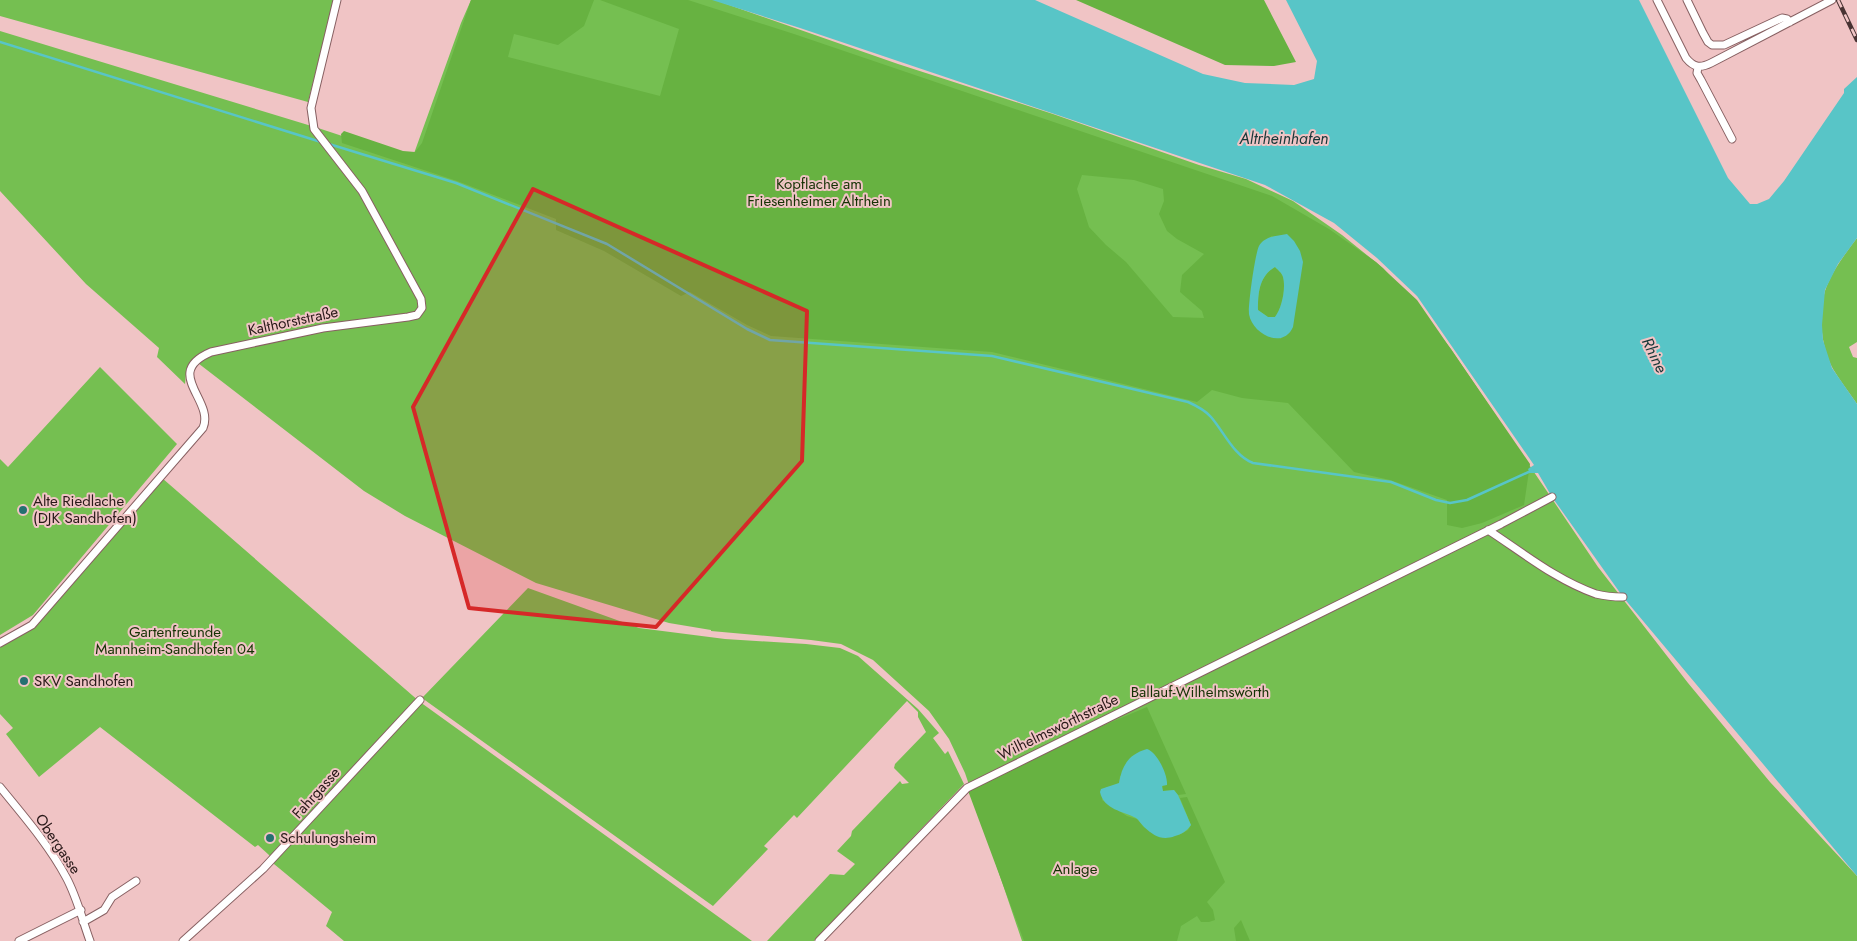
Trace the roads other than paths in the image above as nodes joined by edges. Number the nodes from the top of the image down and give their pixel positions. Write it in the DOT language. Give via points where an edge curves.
graph roads {
  1 [pos="337,0"];
  2 [pos="1657,0"];
  3 [pos="1687,0"];
  4 [pos="1827,1"];
  5 [pos="1790,22"];
  6 [pos="1698,67"];
  7 [pos="1732,139"];
  8 [pos="1552,497"];
  9 [pos="1488,530"];
  10 [pos="1623,597"];
  11 [pos="0,643"];
  12 [pos="420,700"];
  13 [pos="0,787"];
  14 [pos="136,881"];
  15 [pos="81,910"];
  16 [pos="83,922"];
  17 [pos="19,941"];
  18 [pos="90,941"];
  19 [pos="183,941"];
  20 [pos="819,941"];
  1 -- 11 [label="street, Kalthorststraße" via="311,108 314,129 362,191 421,298 422,308 417,315 408,317 323,328 210,352 200,357 193,364 189,376 206,415 203,428 32,625"];
  2 -- 6 [label="street" via="1686,58"];
  3 -- 5 [label="street" via="1703,34 1712,45 1724,45 1782,18"];
  4 -- 5 [label="street"];
  5 -- 6 [label="street" via="1712,64"];
  6 -- 7 [label="street" via="1701,80"];
  8 -- 9 [label="street, Wilhelmswörthstraße"];
  9 -- 10 [label="street" via="1549,571 1573,583 1596,594"];
  9 -- 20 [label="street, Wilhelmswörthstraße" via="967,788"];
  12 -- 19 [label="street, Fahrgasse" via="263,869"];
  13 -- 15 [label="street, Obergasse" via="56,860"];
  14 -- 16 [label="street" via="112,897 104,910"];
  15 -- 16 [label="street, Obergasse"];
  15 -- 17 [label="street"];
  16 -- 18 [label="street, Obergasse"];
}
